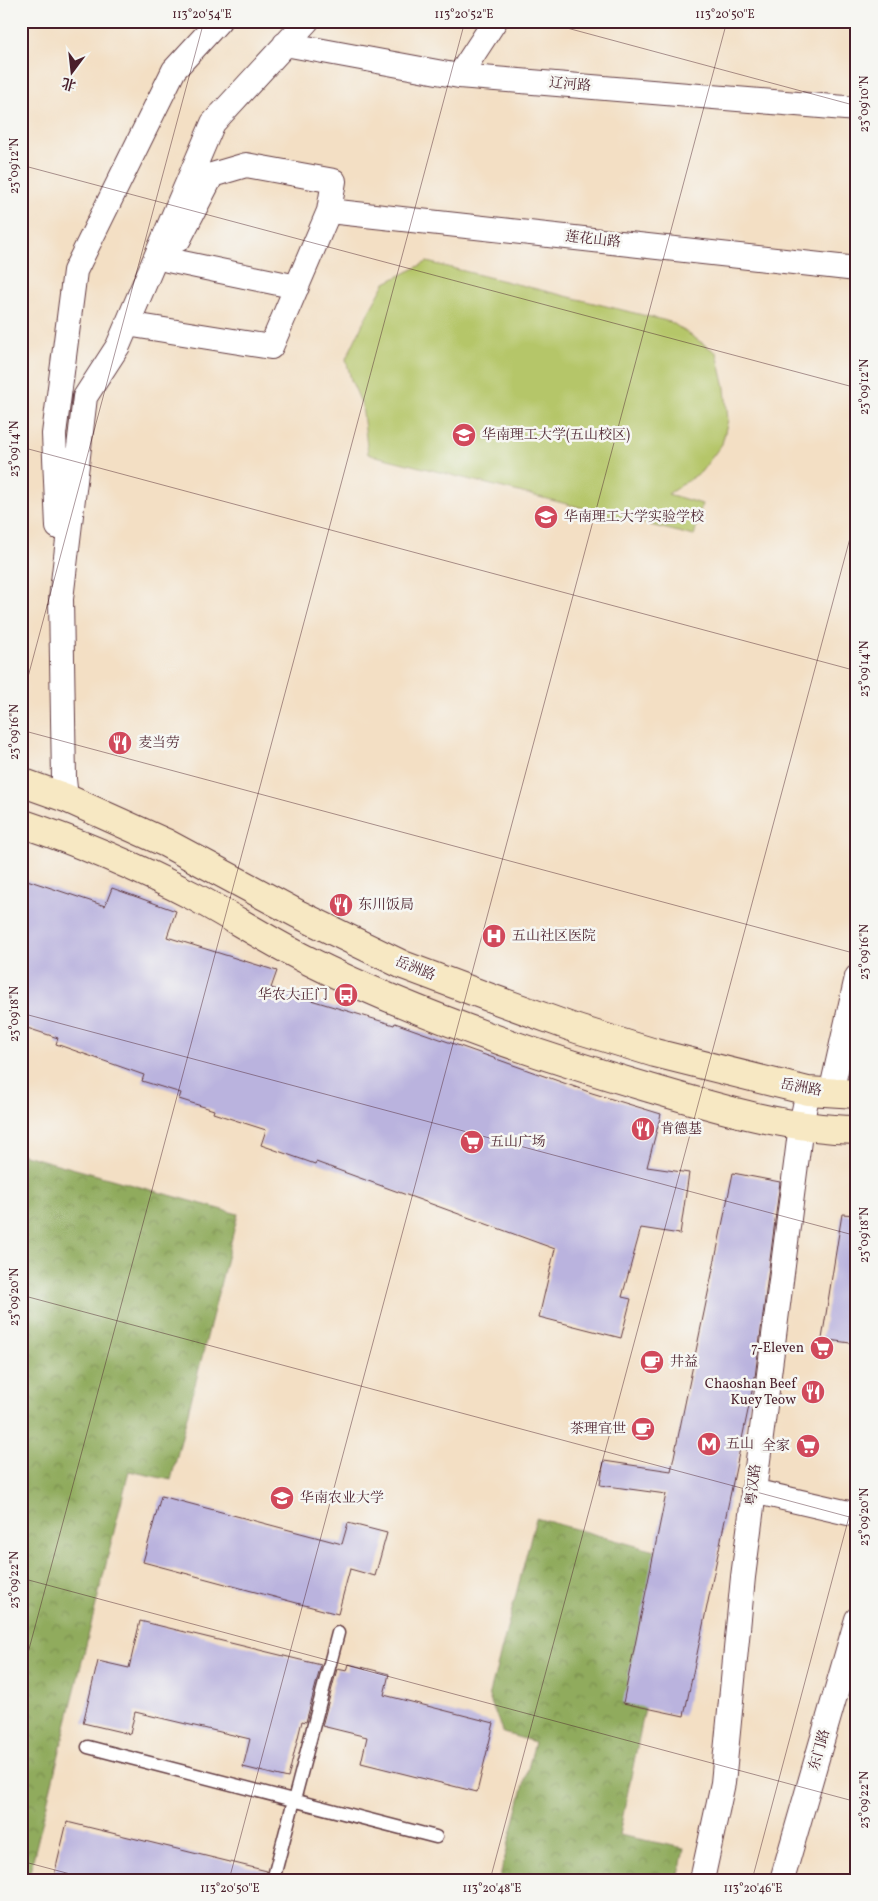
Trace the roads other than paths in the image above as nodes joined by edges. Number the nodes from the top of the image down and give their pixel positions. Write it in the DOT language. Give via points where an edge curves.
graph roads {
  1 [pos="219,21"];
  2 [pos="307,21"];
  3 [pos="495,21"];
  4 [pos="285,44"];
  5 [pos="459,76"];
  6 [pos="857,110"];
  7 [pos="329,211"];
  8 [pos="168,260"];
  9 [pos="857,269"];
  10 [pos="297,287"];
  11 [pos="133,324"];
  12 [pos="118,346"];
  13 [pos="61,599"];
  14 [pos="21,782"];
  15 [pos="66,798"];
  16 [pos="21,823"];
  17 [pos="857,977"];
  18 [pos="832,1093"];
  19 [pos="801,1125"];
  20 [pos="857,1130"];
  21 [pos="753,1491"];
  22 [pos="857,1515"];
  23 [pos="857,1620"];
  24 [pos="338,1633"];
  25 [pos="88,1747"];
  26 [pos="294,1801"];
  27 [pos="436,1837"];
  28 [pos="274,1880"];
  29 [pos="702,1880"];
  30 [pos="782,1880"];
  1 -- 13 [label="street" via="174,70 75,271 54,434"];
  2 -- 4 [label="street"];
  3 -- 5 [label="street"];
  4 -- 5 [label="street, 辽河路"];
  4 -- 12 [label="street" via="213,123"];
  5 -- 6 [label="street, 辽河路"];
  7 -- 8 [label="street" via="334,181 246,165 212,175"];
  7 -- 9 [label="street, 莲花山路"];
  7 -- 10 [label="street"];
  8 -- 10 [label="street"];
  8 -- 11 [label="street"];
  10 -- 11 [label="street" via="271,347"];
  11 -- 12 [label="street"];
  12 -- 13 [label="street" via="85,397"];
  13 -- 15 [label="street"];
  14 -- 15 [label="main road, 岳洲路"];
  15 -- 18 [label="main road, 岳洲路" via="166,843 280,905 403,965 577,1029 655,1053"];
  16 -- 19 [label="main road" via="126,863 304,959 429,1013 592,1072 754,1117"];
  17 -- 18 [label="street, 粤汉路"];
  18 -- 19 [label="street, 粤汉路"];
  19 -- 20 [label="main road"];
  19 -- 21 [label="street, 粤汉路"];
  21 -- 22 [label="street"];
  21 -- 29 [label="street, 粤汉路" via="724,1783"];
  23 -- 30 [label="street, 东门路"];
  24 -- 26 [label="lane"];
  25 -- 26 [label="lane"];
  26 -- 27 [label="lane"];
  26 -- 28 [label="lane"];
}
